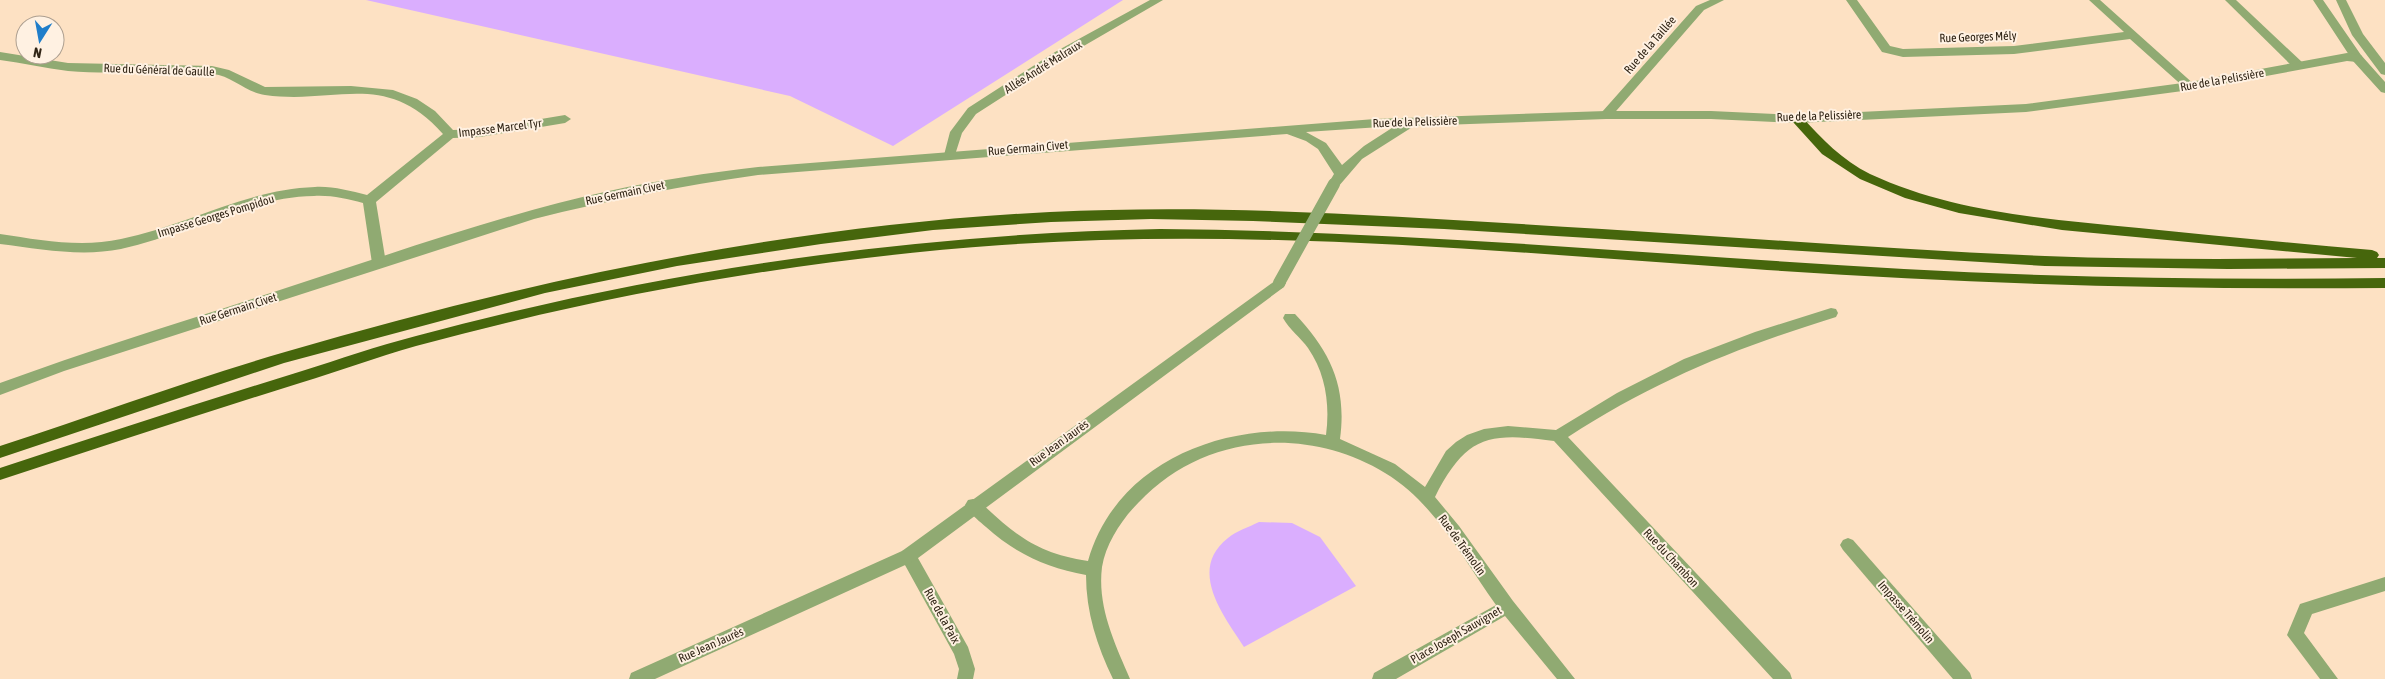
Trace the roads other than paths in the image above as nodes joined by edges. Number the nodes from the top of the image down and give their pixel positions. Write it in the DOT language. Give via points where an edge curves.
graph roads {
  1 [pos="1158,0"];
  2 [pos="1719,0"];
  3 [pos="1851,0"];
  4 [pos="2094,0"];
  5 [pos="2230,0"];
  6 [pos="2318,0"];
  7 [pos="2341,0"];
  8 [pos="2131,35"];
  9 [pos="0,56"];
  10 [pos="2357,58"];
  11 [pos="2299,66"];
  12 [pos="2385,71"];
  13 [pos="2190,86"];
  14 [pos="2385,89"];
  15 [pos="1606,115"];
  16 [pos="565,119"];
  17 [pos="1797,119"];
  18 [pos="1411,122"];
  19 [pos="1278,130"];
  20 [pos="450,134"];
  21 [pos="950,155"];
  22 [pos="1337,179"];
  23 [pos="369,200"];
  24 [pos="0,239"];
  25 [pos="2385,256"];
  26 [pos="2385,262"];
  27 [pos="379,263"];
  28 [pos="2385,283"];
  29 [pos="1830,313"];
  30 [pos="1290,318"];
  31 [pos="0,389"];
  32 [pos="1558,436"];
  33 [pos="1332,442"];
  34 [pos="0,452"];
  35 [pos="0,474"];
  36 [pos="1427,497"];
  37 [pos="974,505"];
  38 [pos="1848,545"];
  39 [pos="908,556"];
  40 [pos="1094,569"];
  41 [pos="2385,584"];
  42 [pos="1507,606"];
  43 [pos="637,679"];
  44 [pos="965,679"];
  45 [pos="1122,679"];
  46 [pos="1380,679"];
  47 [pos="1567,679"];
  48 [pos="1784,679"];
  49 [pos="1964,679"];
  50 [pos="2330,679"];
  1 -- 21 [label="street, Allée André Malraux" via="1059,55 972,111 956,132"];
  2 -- 15 [label="street, Rue de la Taillée" via="1700,8"];
  3 -- 8 [label="street, Rue Georges Mély" via="1886,49 1902,53 2014,50"];
  4 -- 8 [label="street"];
  5 -- 11 [label="street"];
  6 -- 10 [label="street"];
  7 -- 12 [label="street" via="2358,35"];
  8 -- 13 [label="street"];
  9 -- 20 [label="street, Rue du Général de Gaulle" via="68,67 212,70 229,73 261,91 282,93 378,91 416,104"];
  10 -- 11 [label="street, Rue de la Pelissière"];
  10 -- 14 [label="street"];
  11 -- 13 [label="street, Rue de la Pelissière"];
  13 -- 17 [label="street, Rue de la Pelissière" via="2026,108"];
  15 -- 17 [label="street, Rue de la Pelissière"];
  15 -- 18 [label="street, Rue de la Pelissière"];
  16 -- 20 [label="street, Impasse Marcel Tyr" via="480,133"];
  17 -- 25 [label="highway" via="1808,136 1832,157 1909,195 1951,206 2027,221"];
  18 -- 19 [label="street, Rue de la Pelissière"];
  18 -- 22 [label="street, Rue Jean Jaurès" via="1364,152"];
  19 -- 21 [label="street, Rue Germain Civet"];
  19 -- 22 [label="street" via="1316,140 1329,151"];
  20 -- 23 [label="street, Impasse Marcel Tyr"];
  21 -- 27 [label="street, Rue Germain Civet" via="758,171 676,182 532,215"];
  22 -- 37 [label="street, Rue Jean Jaurès, bridge" via="1279,283"];
  23 -- 24 [label="street, Impasse Georges Pompidou" via="306,191 121,244 78,248"];
  23 -- 27 [label="street"];
  26 -- 34 [label="highway" via="2045,261 1444,224 1244,216 1051,217 933,226 821,238 677,261 545,288 283,358"];
  27 -- 31 [label="street, Rue Germain Civet"];
  28 -- 35 [label="highway" via="2132,283 1951,277 1280,236 1161,233 1003,240 815,260 640,288 424,339"];
  29 -- 32 [label="street" via="1774,328 1689,364 1588,416"];
  30 -- 33 [label="street" via="1322,358 1335,390 1336,422"];
  32 -- 36 [label="street" via="1522,431 1492,432 1460,446 1436,478"];
  32 -- 48 [label="street, Rue du Chambon"];
  33 -- 36 [label="street, Rue de Trémolin" via="1391,469"];
  33 -- 40 [label="street, Rue de Trémolin" via="1257,437 1224,443 1174,462 1123,506 1102,543"];
  36 -- 42 [label="street, Rue de Trémolin"];
  37 -- 39 [label="street, Rue Jean Jaurès"];
  37 -- 40 [label="street" via="1031,554 1060,564"];
  38 -- 49 [label="street, Impasse Trémolin"];
  39 -- 43 [label="street, Rue Jean Jaurès"];
  39 -- 44 [label="street, Rue de la Paix" via="962,652 967,669"];
  40 -- 45 [label="street" via="1097,616 1111,660"];
  41 -- 50 [label="street" via="2306,609 2295,635"];
  42 -- 46 [label="street, Place Joseph Sauvignet"];
  42 -- 47 [label="street, Rue de Trémolin"];
}
